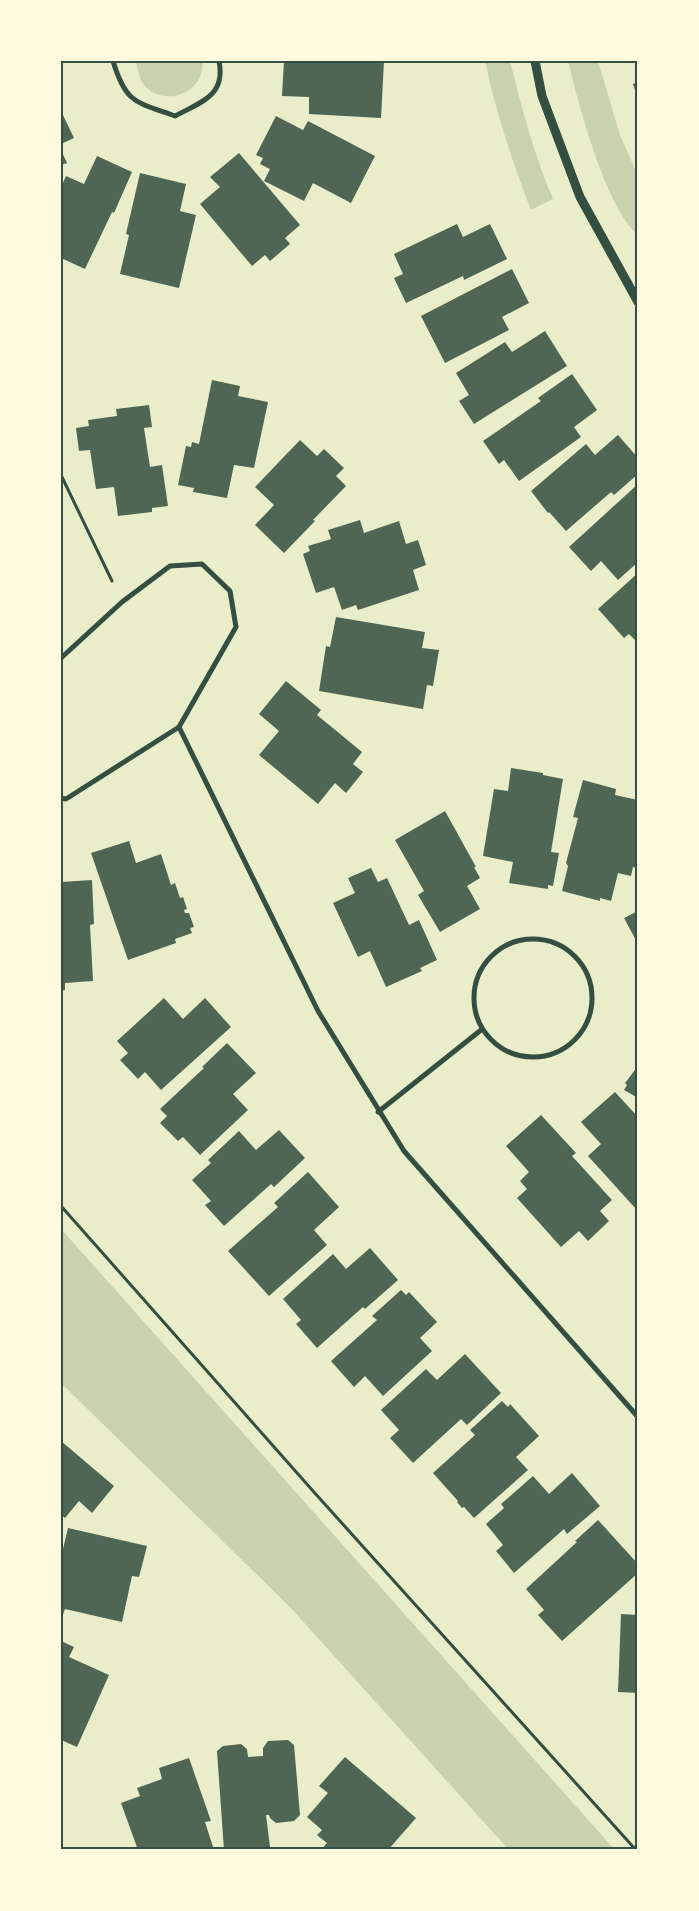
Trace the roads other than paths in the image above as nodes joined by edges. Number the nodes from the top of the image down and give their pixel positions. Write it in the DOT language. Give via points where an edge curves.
graph roads {
  1 [pos="114,61"];
  2 [pos="219,61"];
  3 [pos="535,61"];
  4 [pos="638,302"];
  5 [pos="61,658"];
  6 [pos="179,727"];
  7 [pos="61,798"];
  8 [pos="481,1030"];
  9 [pos="378,1112"];
  10 [pos="638,1417"];
  1 -- 2 [label="street" via="120,83 135,102 175,116 212,97 222,74"];
  3 -- 4 [label="street" via="542,96 580,197"];
  5 -- 6 [label="street" via="122,602 170,566 202,564 230,591 236,627"];
  6 -- 7 [label="street" via="66,799"];
  6 -- 9 [label="street" via="318,1011"];
  8 -- 8 [label="street" via="510,1054 548,1057 580,1037 594,1002 585,965 556,940 518,938 486,959 472,994"];
  8 -- 9 [label="street"];
  9 -- 10 [label="street" via="404,1151"];
}
